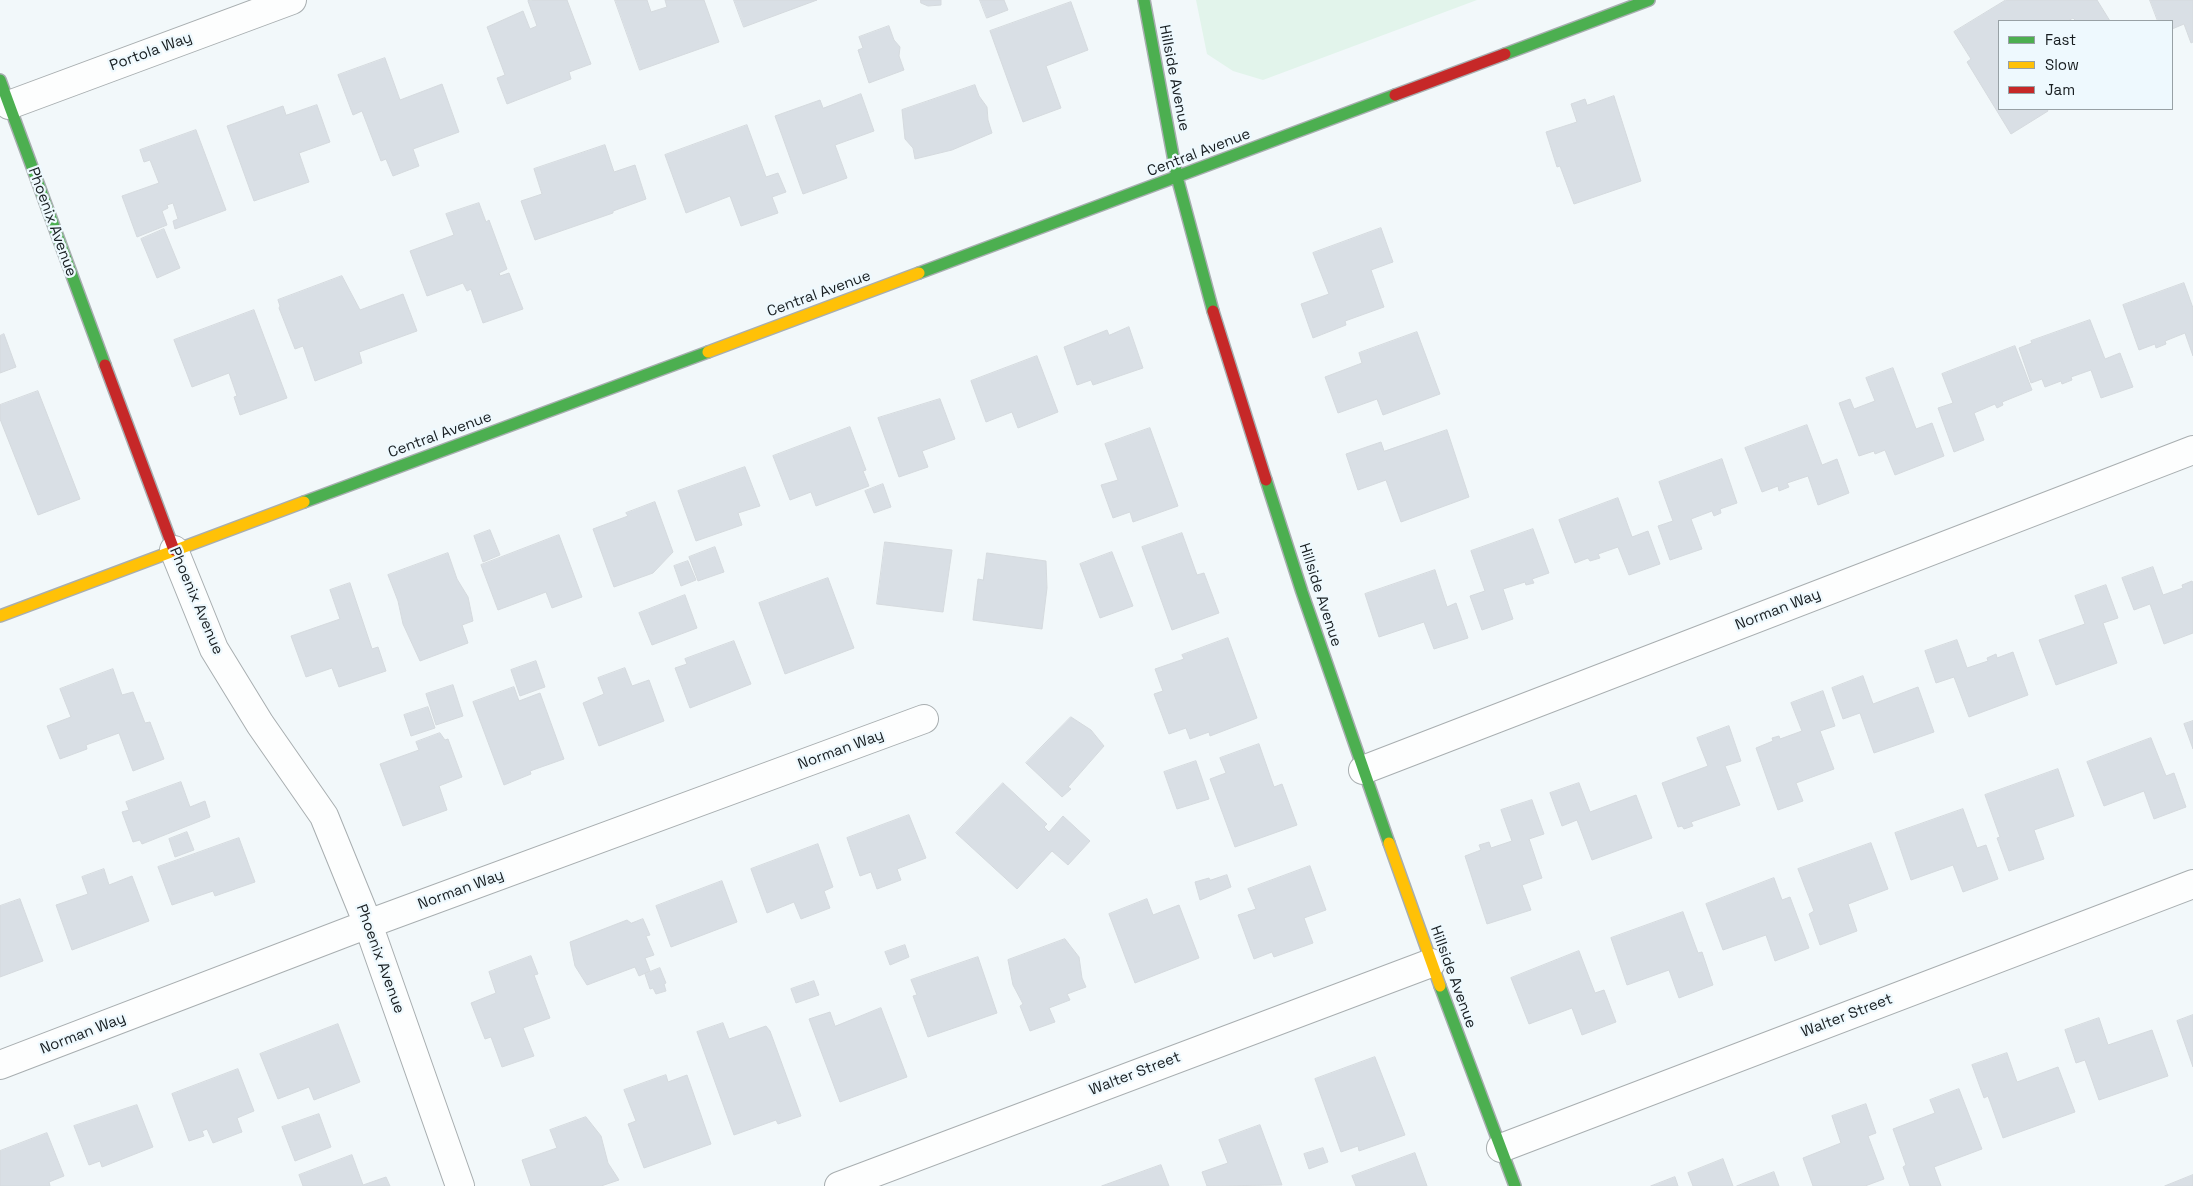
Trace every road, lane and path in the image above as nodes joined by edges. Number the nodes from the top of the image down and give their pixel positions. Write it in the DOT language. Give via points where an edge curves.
graph roads {
  1 [pos="292,0"];
  2 [pos="1144,0"];
  3 [pos="1649,0"];
  4 [pos="5,92"];
  5 [pos="1177,177"];
  6 [pos="2193,450"];
  7 [pos="174,550"];
  8 [pos="0,616"];
  9 [pos="924,720"];
  10 [pos="1363,770"];
  11 [pos="2193,884"];
  12 [pos="368,924"];
  13 [pos="1431,963"];
  14 [pos="0,1066"];
  15 [pos="1501,1148"];
  16 [pos="460,1186"];
  17 [pos="839,1186"];
  18 [pos="1515,1186"];
  1 -- 4 [label="street, Portola Way"];
  2 -- 5 [label="main road, Hillside Avenue"];
  3 -- 5 [label="main road, Central Avenue"];
  4 -- 7 [label="main road, Phoenix Avenue"];
  5 -- 7 [label="main road, Central Avenue"];
  5 -- 10 [label="main road, Hillside Avenue" via="1217,327"];
  6 -- 10 [label="street, Norman Way"];
  7 -- 8 [label="main road, Central Avenue"];
  7 -- 12 [label="street, Phoenix Avenue" via="214,650 260,724 324,816"];
  9 -- 12 [label="street, Norman Way"];
  10 -- 13 [label="main road, Hillside Avenue"];
  11 -- 15 [label="street, Walter Street"];
  12 -- 14 [label="street, Norman Way"];
  12 -- 16 [label="street, Phoenix Avenue"];
  13 -- 15 [label="main road, Hillside Avenue"];
  13 -- 17 [label="street, Walter Street"];
  15 -- 18 [label="main road, Hillside Avenue"];
}
